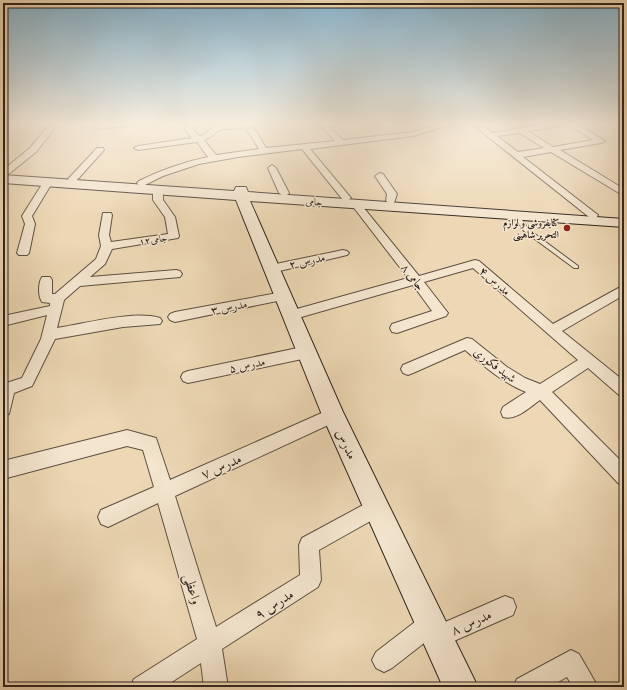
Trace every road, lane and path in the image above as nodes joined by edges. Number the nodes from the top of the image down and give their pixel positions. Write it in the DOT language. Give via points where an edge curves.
graph roads {
  1 [pos="25,156"];
  2 [pos="94,156"];
  3 [pos="212,156"];
  4 [pos="234,156"];
  5 [pos="311,156"];
  6 [pos="520,156"];
  7 [pos="566,156"];
  8 [pos="214,159"];
  9 [pos="272,168"];
  10 [pos="3,174"];
  11 [pos="380,176"];
  12 [pos="73,178"];
  13 [pos="3,180"];
  14 [pos="47,183"];
  15 [pos="89,183"];
  16 [pos="142,183"];
  17 [pos="109,184"];
  18 [pos="158,190"];
  19 [pos="241,193"];
  20 [pos="284,193"];
  21 [pos="624,193"];
  22 [pos="351,201"];
  23 [pos="392,201"];
  24 [pos="107,215"];
  25 [pos="593,215"];
  26 [pos="517,216"];
  27 [pos="624,217"];
  28 [pos="624,223"];
  29 [pos="107,246"];
  30 [pos="23,253"];
  31 [pos="343,253"];
  32 [pos="576,267"];
  33 [pos="271,269"];
  34 [pos="176,274"];
  35 [pos="46,280"];
  36 [pos="416,280"];
  37 [pos="77,282"];
  38 [pos="619,292"];
  39 [pos="624,303"];
  40 [pos="57,304"];
  41 [pos="287,306"];
  42 [pos="174,317"];
  43 [pos="3,321"];
  44 [pos="154,321"];
  45 [pos="397,328"];
  46 [pos="552,331"];
  47 [pos="49,335"];
  48 [pos="306,352"];
  49 [pos="589,360"];
  50 [pos="408,369"];
  51 [pos="188,377"];
  52 [pos="5,390"];
  53 [pos="624,390"];
  54 [pos="541,391"];
  55 [pos="3,409"];
  56 [pos="509,412"];
  57 [pos="334,416"];
  58 [pos="3,470"];
  59 [pos="624,477"];
  60 [pos="164,492"];
  61 [pos="376,507"];
  62 [pos="108,518"];
  63 [pos="505,607"];
  64 [pos="435,630"];
  65 [pos="210,645"];
  66 [pos="384,660"];
  67 [pos="142,687"];
  68 [pos="216,687"];
  69 [pos="461,687"];
  70 [pos="525,687"];
  71 [pos="586,687"];
  1 -- 10 [label="street"];
  2 -- 12 [label="street"];
  3 -- 8 [label="street"];
  4 -- 8 [label="street"];
  5 -- 22 [label="street, جامی ۸"];
  6 -- 25 [label="street"];
  7 -- 21 [label="street"];
  8 -- 16 [label="street" via="195,161 156,175"];
  9 -- 20 [label="street"];
  10 -- 12 [label="main road, جامی"];
  11 -- 23 [label="street" via="392,194"];
  12 -- 15 [label="main road, جامی"];
  13 -- 14 [label="main road, جامی"];
  14 -- 15 [label="main road, جامی"];
  14 -- 30 [label="street" via="27,216 30,224"];
  15 -- 17 [label="main road, جامی"];
  16 -- 17 [label="main road, جامی"];
  16 -- 19 [label="main road, جامی"];
  17 -- 18 [label="main road, جامی"];
  18 -- 19 [label="main road, جامی"];
  18 -- 29 [label="street, جامی۱۲" via="158,200 170,217 174,236"];
  19 -- 20 [label="main road, جامی"];
  19 -- 22 [label="main road, جامی"];
  19 -- 33 [label="main road, مدرس"];
  20 -- 22 [label="main road, جامی"];
  22 -- 23 [label="main road, جامی"];
  22 -- 26 [label="main road, جامی"];
  22 -- 36 [label="street, جامی ۸"];
  23 -- 25 [label="main road, جامی"];
  24 -- 29 [label="street" via="104,235"];
  25 -- 27 [label="main road, جامی"];
  26 -- 28 [label="main road, جامی"];
  26 -- 32 [label="lane" via="526,230"];
  29 -- 37 [label="street" via="101,261"];
  31 -- 33 [label="street, مدرس ۲"];
  33 -- 41 [label="main road, مدرس"];
  34 -- 37 [label="street"];
  35 -- 40 [label="street" via="46,299"];
  36 -- 41 [label="street, مدرس ۴"];
  36 -- 45 [label="street, جامی ۸" via="441,314"];
  36 -- 46 [label="street, مدرس ۴" via="475,264"];
  37 -- 40 [label="street"];
  38 -- 39 [label="street"];
  38 -- 46 [label="street"];
  40 -- 43 [label="street"];
  40 -- 47 [label="street"];
  41 -- 42 [label="street, مدرس ۳"];
  41 -- 48 [label="main road, مدرس"];
  44 -- 47 [label="street" via="123,322"];
  46 -- 49 [label="street, مدرس ۴"];
  47 -- 52 [label="street" via="27,382"];
  48 -- 51 [label="street, مدرس ۵"];
  48 -- 57 [label="main road, مدرس"];
  49 -- 53 [label="street, مدرس ۴"];
  49 -- 54 [label="street"];
  50 -- 54 [label="street, شهید فکوری" via="467,343 508,377 526,387"];
  52 -- 55 [label="street"];
  54 -- 56 [label="street"];
  54 -- 59 [label="street, شهید فکوری"];
  57 -- 60 [label="street, مدرس ۷"];
  57 -- 61 [label="main road, مدرس"];
  58 -- 60 [label="street, واعظی" via="127,438 150,444"];
  60 -- 62 [label="street, مدرس ۷"];
  60 -- 65 [label="street, واعظی"];
  61 -- 64 [label="main road, مدرس"];
  61 -- 65 [label="street, مدرس ۹" via="309,545 311,580"];
  63 -- 64 [label="street, مدرس ۸"];
  64 -- 66 [label="street, مدرس ۸"];
  64 -- 69 [label="main road, مدرس"];
  65 -- 67 [label="street, مدرس ۹"];
  65 -- 68 [label="street, واعظی"];
  70 -- 71 [label="street" via="571,662"];
}
